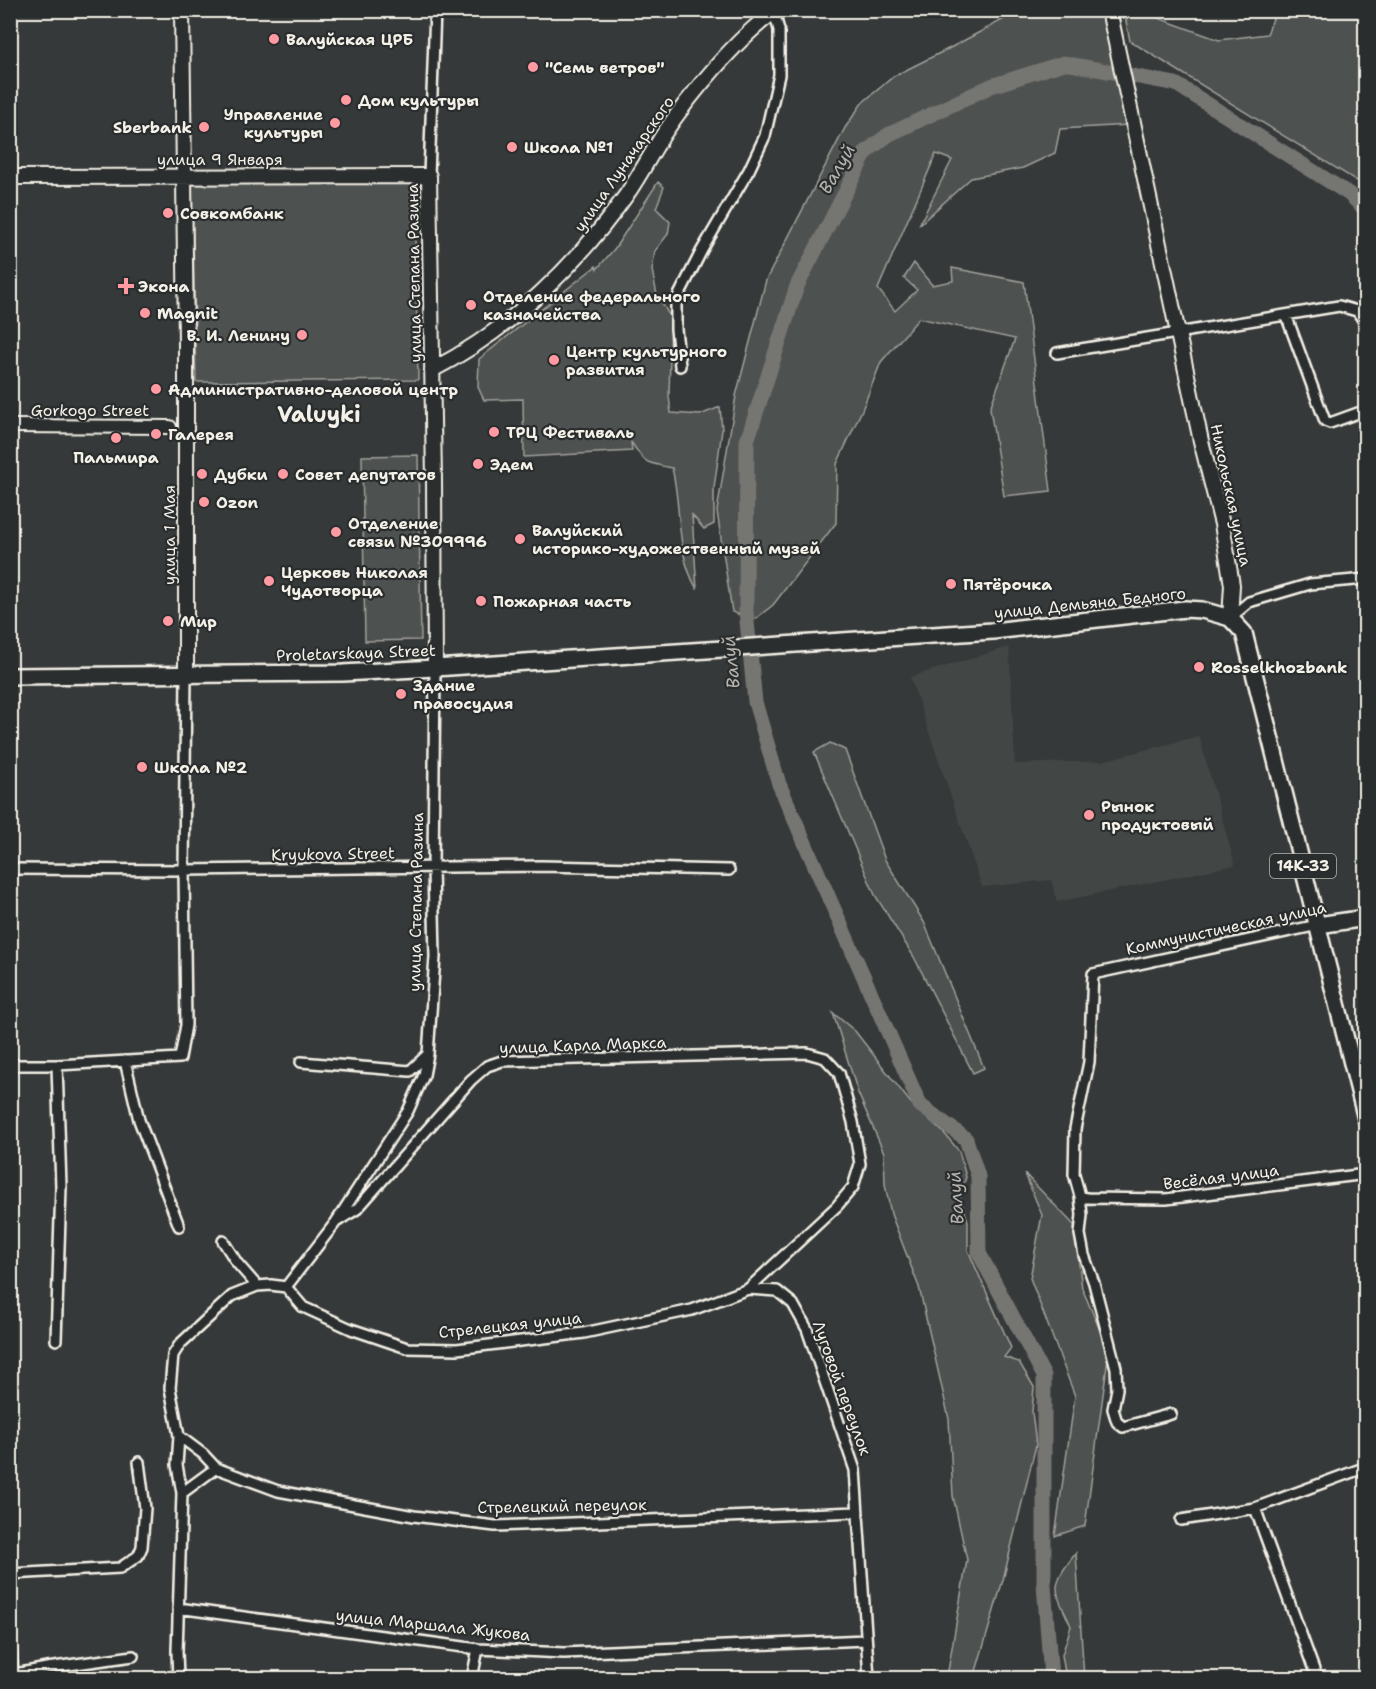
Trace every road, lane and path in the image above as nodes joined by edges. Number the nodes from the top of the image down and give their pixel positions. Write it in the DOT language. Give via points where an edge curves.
graph roads {
  1 [pos="182,10"];
  2 [pos="435,10"];
  3 [pos="1110,10"];
  4 [pos="775,11"];
  5 [pos="183,175"];
  6 [pos="429,176"];
  7 [pos="10,177"];
  8 [pos="1286,315"];
  9 [pos="1365,324"];
  10 [pos="1178,332"];
  11 [pos="1057,353"];
  12 [pos="680,366"];
  13 [pos="432,370"];
  14 [pos="1365,410"];
  15 [pos="10,426"];
  16 [pos="170,428"];
  17 [pos="1365,579"];
  18 [pos="1230,618"];
  19 [pos="702,649"];
  20 [pos="435,668"];
  21 [pos="186,675"];
  22 [pos="10,676"];
  23 [pos="433,868"];
  24 [pos="10,869"];
  25 [pos="184,870"];
  26 [pos="729,870"];
  27 [pos="1365,918"];
  28 [pos="1318,925"];
  29 [pos="428,1054"];
  30 [pos="125,1061"];
  31 [pos="301,1062"];
  32 [pos="10,1065"];
  33 [pos="57,1065"];
  34 [pos="1365,1119"];
  35 [pos="1365,1174"];
  36 [pos="1080,1196"];
  37 [pos="336,1222"];
  38 [pos="179,1226"];
  39 [pos="224,1241"];
  40 [pos="257,1286"];
  41 [pos="286,1287"];
  42 [pos="748,1289"];
  43 [pos="57,1340"];
  44 [pos="1171,1414"];
  45 [pos="179,1436"];
  46 [pos="139,1462"];
  47 [pos="1365,1467"];
  48 [pos="216,1468"];
  49 [pos="182,1493"];
  50 [pos="1255,1508"];
  51 [pos="857,1512"];
  52 [pos="1181,1520"];
  53 [pos="10,1574"];
  54 [pos="178,1608"];
  55 [pos="10,1626"];
  56 [pos="866,1640"];
  57 [pos="478,1648"];
  58 [pos="133,1656"];
  59 [pos="12,1676"];
  60 [pos="178,1678"];
  61 [pos="472,1678"];
  62 [pos="869,1678"];
  63 [pos="1317,1678"];
  1 -- 5 [label="main road, улица 1 Мая"];
  2 -- 6 [label="street, улица Степана Разина"];
  3 -- 10 [label="main road, Никольская улица"];
  4 -- 12 [label="street" via="779,75 765,136 676,301"];
  4 -- 13 [label="main road, улица Луначарского" via="700,86 598,233 565,269 479,342"];
  5 -- 6 [label="main road, улица 9 Января"];
  5 -- 7 [label="main road, улица 9 Января"];
  5 -- 21 [label="main road, улица 1 Мая"];
  6 -- 13 [label="main road, улица Степана Разина"];
  8 -- 9 [label="street" via="1339,306 1357,311"];
  8 -- 10 [label="street"];
  8 -- 14 [label="street" via="1325,421 1337,422"];
  10 -- 11 [label="street"];
  10 -- 18 [label="main road, Никольская улица" via="1222,524 1232,585"];
  13 -- 20 [label="main road, улица Степана Разина"];
  15 -- 16 [label="street, Gorkogo Street"];
  17 -- 18 [label="street" via="1310,584 1249,602"];
  18 -- 19 [label="main road, улица Демьяна Бедного" via="1185,609 993,631"];
  18 -- 28 [label="main road, 14К-33" via="1244,633"];
  19 -- 20 [label="main road, Proletarskaya Street"];
  20 -- 21 [label="main road, Proletarskaya Street"];
  20 -- 23 [label="street, улица Степана Разина"];
  21 -- 22 [label="main road, Proletarskaya Street"];
  21 -- 25 [label="street, улица 1 Мая"];
  23 -- 25 [label="street, Kryukova Street"];
  23 -- 26 [label="street, Kryukova Street"];
  23 -- 29 [label="street, улица Степана Разина" via="435,957"];
  24 -- 25 [label="street, Kryukova Street"];
  25 -- 30 [label="street, улица 1 Мая" via="186,1025 180,1059"];
  27 -- 28 [label="main road, Коммунистическая улица"];
  28 -- 34 [label="main road, 14К-33"];
  28 -- 36 [label="street, Коммунистическая улица" via="1093,975 1089,1062 1075,1129 1074,1174"];
  29 -- 31 [label="street" via="410,1071"];
  29 -- 37 [label="street, улица Степана Разина" via="408,1111"];
  30 -- 33 [label="street"];
  30 -- 38 [label="street" via="140,1120"];
  32 -- 33 [label="street"];
  33 -- 43 [label="street" via="61,1187"];
  35 -- 36 [label="street, Весёлая улица" via="1166,1199"];
  36 -- 44 [label="street" via="1084,1256 1116,1368 1113,1409 1117,1422 1123,1427"];
  37 -- 41 [label="street, улица Степана Разина"];
  37 -- 42 [label="street, улица Карла Маркса" via="357,1209 487,1066 502,1061 807,1053 825,1058 839,1073 853,1122 860,1164 853,1187"];
  39 -- 40 [label="street"];
  40 -- 41 [label="street"];
  40 -- 45 [label="street" via="232,1296 173,1355 170,1388"];
  41 -- 42 [label="street, Стрелецкая улица" via="303,1307 351,1329 407,1348 457,1349 584,1333 692,1310"];
  42 -- 51 [label="street, Луговой переулок" via="777,1291 793,1304 807,1329 855,1470"];
  45 -- 48 [label="street, Стрелецкий переулок"];
  45 -- 49 [label="street" via="177,1466"];
  46 -- 53 [label="street" via="145,1508 138,1556 120,1568"];
  47 -- 50 [label="street"];
  48 -- 49 [label="street"];
  48 -- 51 [label="street, Стрелецкий переулок" via="278,1491 414,1516 495,1526"];
  49 -- 54 [label="street"];
  50 -- 52 [label="street"];
  50 -- 63 [label="street"];
  51 -- 56 [label="street, Луговой переулок"];
  54 -- 57 [label="street, улица Маршала Жукова"];
  54 -- 60 [label="street"];
  55 -- 59 [label="street"];
  56 -- 57 [label="street, улица Маршала Жукова" via="564,1653"];
  56 -- 62 [label="street, Луговой переулок"];
  57 -- 61 [label="street"];
  58 -- 59 [label="street"];
}
